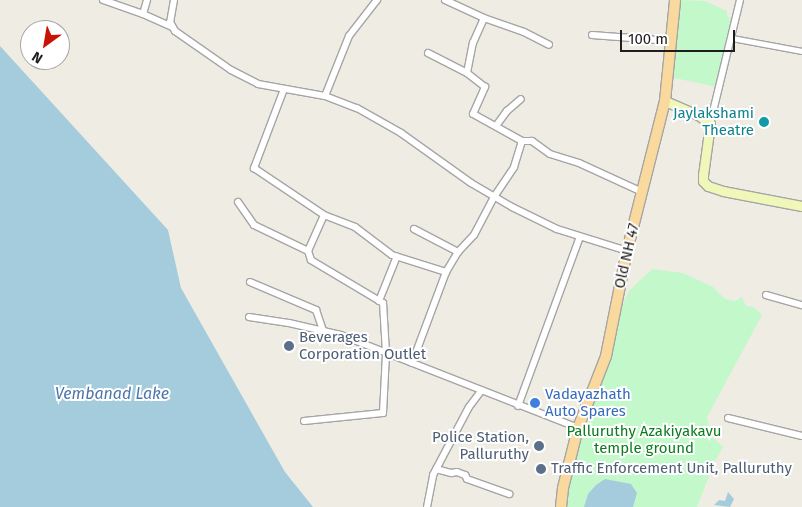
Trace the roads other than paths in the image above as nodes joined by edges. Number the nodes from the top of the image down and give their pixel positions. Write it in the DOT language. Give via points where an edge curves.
graph roads {
  1 [pos="103,0"];
  2 [pos="146,0"];
  3 [pos="174,0"];
  4 [pos="377,0"];
  5 [pos="445,0"];
  6 [pos="675,0"];
  7 [pos="740,0"];
  8 [pos="144,14"];
  9 [pos="484,18"];
  10 [pos="172,27"];
  11 [pos="592,35"];
  12 [pos="732,38"];
  13 [pos="671,41"];
  14 [pos="549,45"];
  15 [pos="802,52"];
  16 [pos="428,53"];
  17 [pos="467,73"];
  18 [pos="284,89"];
  19 [pos="326,96"];
  20 [pos="521,99"];
  21 [pos="665,101"];
  22 [pos="710,124"];
  23 [pos="496,126"];
  24 [pos="522,141"];
  25 [pos="642,192"];
  26 [pos="494,197"];
  27 [pos="238,202"];
  28 [pos="802,206"];
  29 [pos="324,215"];
  30 [pos="414,229"];
  31 [pos="580,236"];
  32 [pos="308,251"];
  33 [pos="627,251"];
  34 [pos="458,252"];
  35 [pos="397,256"];
  36 [pos="446,272"];
  37 [pos="250,282"];
  38 [pos="766,295"];
  39 [pos="379,301"];
  40 [pos="802,305"];
  41 [pos="249,317"];
  42 [pos="323,330"];
  43 [pos="386,353"];
  44 [pos="412,363"];
  45 [pos="482,390"];
  46 [pos="518,406"];
  47 [pos="728,418"];
  48 [pos="304,421"];
  49 [pos="578,428"];
  50 [pos="802,436"];
  51 [pos="436,469"];
  52 [pos="509,494"];
  53 [pos="426,507"];
  54 [pos="561,507"];
  1 -- 8 [label="street"];
  2 -- 8 [label="street"];
  3 -- 10 [label="street" via="170,17"];
  4 -- 19 [label="street" via="349,36"];
  5 -- 9 [label="street"];
  6 -- 13 [label="main road, Old NH 47"];
  7 -- 12 [label="street"];
  8 -- 10 [label="street"];
  9 -- 14 [label="street"];
  9 -- 17 [label="street" via="473,43"];
  10 -- 18 [label="street" via="180,36 231,70 258,84"];
  11 -- 13 [label="street"];
  12 -- 15 [label="street"];
  12 -- 22 [label="street"];
  13 -- 21 [label="main road, Old NH 47"];
  16 -- 17 [label="street"];
  17 -- 23 [label="street" via="485,87 473,114"];
  18 -- 19 [label="street"];
  18 -- 29 [label="street" via="254,168"];
  19 -- 26 [label="street" via="357,108 401,134"];
  20 -- 23 [label="street"];
  21 -- 22 [label="main road" via="698,115"];
  21 -- 25 [label="main road, Old NH 47"];
  22 -- 28 [label="main road" via="703,175 708,186"];
  23 -- 24 [label="street"];
  24 -- 25 [label="street" via="532,141 550,154 579,163"];
  24 -- 26 [label="street" via="514,167"];
  25 -- 33 [label="main road, Old NH 47"];
  26 -- 31 [label="street" via="557,229"];
  26 -- 34 [label="street" via="474,235"];
  27 -- 32 [label="street" via="254,225"];
  29 -- 32 [label="street"];
  29 -- 35 [label="street" via="355,227"];
  30 -- 34 [label="street"];
  31 -- 33 [label="street"];
  31 -- 46 [label="street"];
  32 -- 39 [label="street" via="311,260"];
  33 -- 49 [label="main road, Old NH 47" via="606,356"];
  34 -- 36 [label="street"];
  35 -- 36 [label="street"];
  35 -- 39 [label="street"];
  36 -- 44 [label="street"];
  37 -- 42 [label="street" via="316,310"];
  38 -- 40 [label="street"];
  39 -- 43 [label="street" via="383,303"];
  41 -- 42 [label="street"];
  42 -- 43 [label="street"];
  43 -- 44 [label="street"];
  43 -- 48 [label="street" via="382,413"];
  44 -- 45 [label="street"];
  45 -- 46 [label="street"];
  45 -- 51 [label="street" via="469,406"];
  46 -- 49 [label="street"];
  47 -- 50 [label="street"];
  49 -- 54 [label="main road, Old NH 47"];
  51 -- 52 [label="street" via="457,472 467,479"];
  51 -- 53 [label="street"];
}
